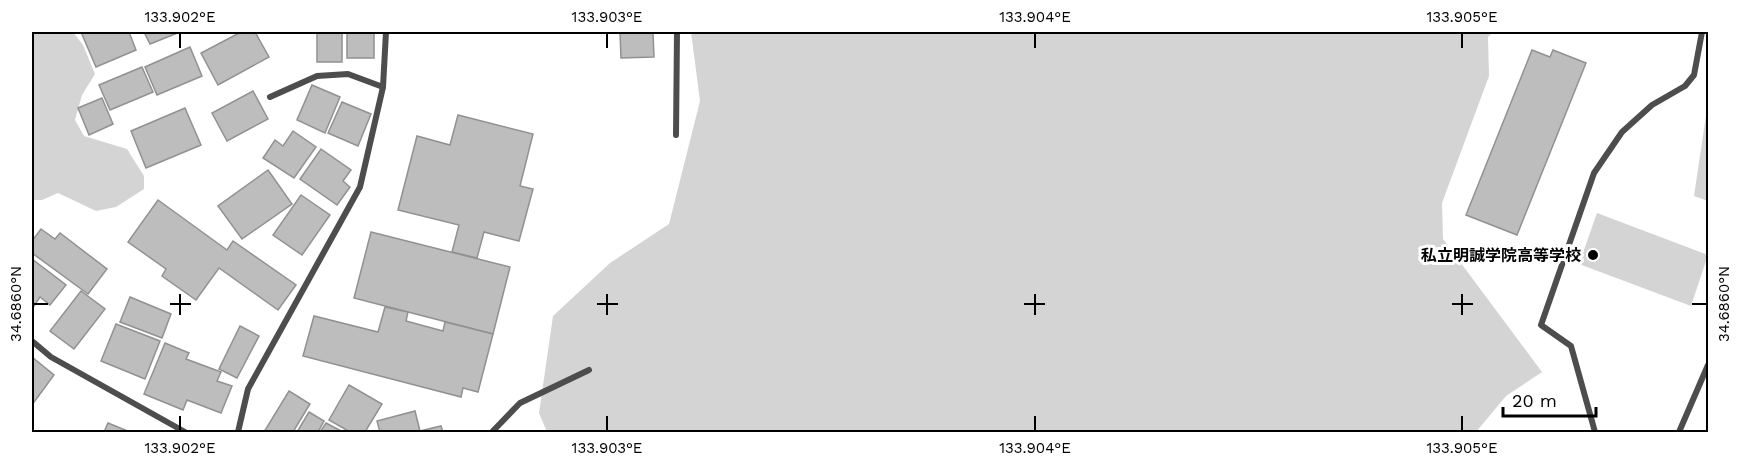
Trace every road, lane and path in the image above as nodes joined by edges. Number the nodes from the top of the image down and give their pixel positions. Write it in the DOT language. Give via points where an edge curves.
graph roads {
  1 [pos="386,32"];
  2 [pos="677,32"];
  3 [pos="1702,32"];
  4 [pos="383,87"];
  5 [pos="270,97"];
  6 [pos="676,135"];
  7 [pos="32,341"];
  8 [pos="1708,365"];
  9 [pos="589,370"];
  10 [pos="185,432"];
  11 [pos="238,432"];
  12 [pos="492,432"];
  13 [pos="1595,432"];
  14 [pos="1679,432"];
  1 -- 4 [label="street"];
  2 -- 6 [label="street"];
  3 -- 13 [label="street" via="1694,75 1685,86 1652,105 1622,132 1594,173 1542,325 1570,346"];
  4 -- 5 [label="street" via="348,74 317,76"];
  4 -- 11 [label="street" via="360,187 248,389"];
  7 -- 10 [label="street" via="51,357"];
  8 -- 14 [label="street"];
  9 -- 12 [label="street" via="520,403"];
}
